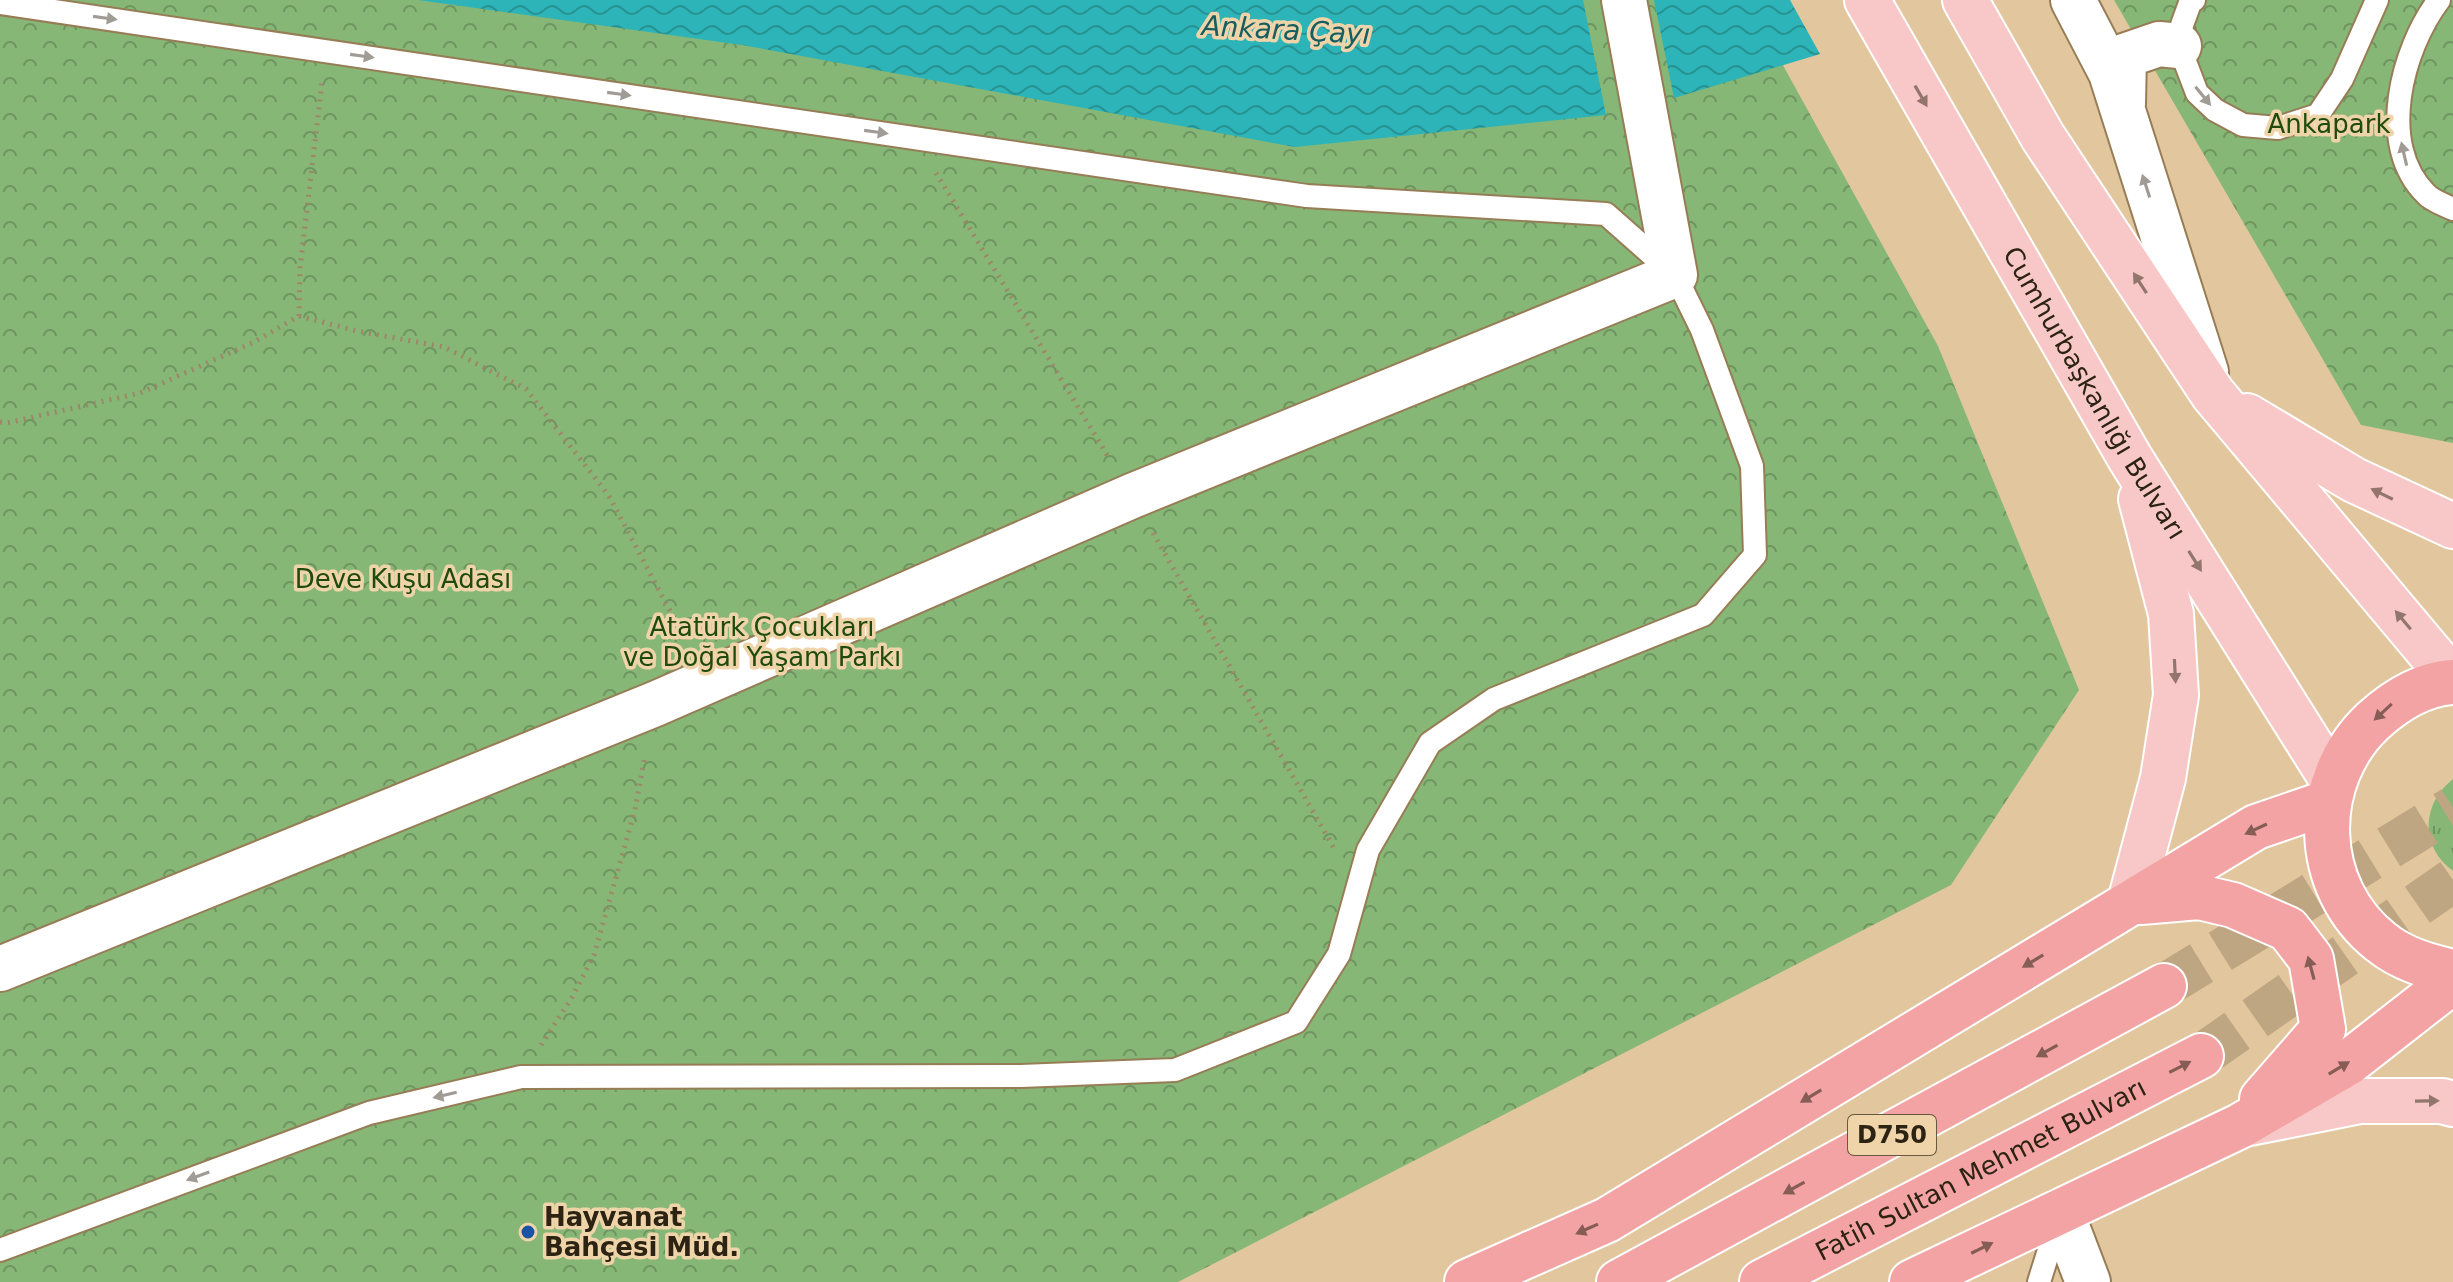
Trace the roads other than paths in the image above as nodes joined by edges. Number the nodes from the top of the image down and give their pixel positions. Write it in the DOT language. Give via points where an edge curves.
graph roads {
  1 [pos="1624,0"];
  2 [pos="2073,0"];
  3 [pos="2194,0"];
  4 [pos="2377,0"];
  5 [pos="2439,0"];
  6 [pos="0,3"];
  7 [pos="1967,4"];
  8 [pos="1874,14"];
  9 [pos="2179,46"];
  10 [pos="2122,114"];
  11 [pos="2453,209"];
  12 [pos="1675,275"];
  13 [pos="2215,396"];
  14 [pos="2130,458"];
  15 [pos="2453,526"];
  16 [pos="2453,681"];
  17 [pos="2331,791"];
  18 [pos="2130,902"];
  19 [pos="0,969"];
  20 [pos="2453,972"];
  21 [pos="2453,981"];
  22 [pos="2164,986"];
  23 [pos="2201,1056"];
  24 [pos="2453,1104"];
  25 [pos="2240,1126"];
  26 [pos="2061,1211"];
  27 [pos="0,1250"];
  28 [pos="1467,1282"];
  29 [pos="1619,1282"];
  30 [pos="1762,1282"];
  31 [pos="1912,1282"];
  32 [pos="2039,1282"];
  33 [pos="2088,1282"];
  1 -- 12 [label="street"];
  2 -- 10 [label="street" via="2111,73"];
  3 -- 9 [label="lane"];
  9 -- 4 [label="lane, one-way" via="2197,93 2215,110 2243,125 2278,128 2318,115 2342,79"];
  11 -- 5 [label="lane, one-way" via="2427,196 2408,168 2396,120 2412,48"];
  6 -- 12 [label="lane, one-way" via="1307,196 1606,214"];
  13 -- 7 [label="main road, one-way" via="2043,137"];
  8 -- 14 [label="main road, Cumhurbaşkanlığı Bulvarı, one-way"];
  9 -- 10 [label="street" via="2159,44 2124,56"];
  13 -- 10 [label="street, one-way"];
  12 -- 19 [label="street" via="1132,496 655,704"];
  12 -- 27 [label="lane, one-way" via="1702,330 1752,466 1755,555 1703,615 1494,699 1430,743 1368,850 1339,954 1296,1022 1175,1070 1005,1076 521,1077 369,1113"];
  15 -- 13 [label="main road, one-way" via="2354,480"];
  16 -- 13 [label="main road, one-way"];
  14 -- 17 [label="main road, Cumhurbaşkanlığı Bulvarı, one-way"];
  14 -- 18 [label="main road, one-way" via="2171,614 2176,695 2163,778"];
  16 -- 17 [label="highway, one-way" via="2393,702 2356,737"];
  17 -- 18 [label="highway, one-way" via="2256,827"];
  17 -- 20 [label="highway" via="2326,824 2331,868 2350,909 2380,941 2419,964"];
  25 -- 18 [label="highway, one-way" via="2323,1029 2311,959 2288,929 2233,905 2199,897"];
  18 -- 28 [label="highway, one-way" via="1607,1220"];
  25 -- 21 [label="highway, one-way" via="2348,1063"];
  22 -- 29 [label="highway, D750, one-way"];
  30 -- 23 [label="highway, Fatih Sultan Mehmet Bulvarı / D750, one-way"];
  25 -- 24 [label="main road, one-way" via="2360,1101"];
  25 -- 26 [label="highway"];
  31 -- 26 [label="highway, one-way"];
  26 -- 32 [label="lane"];
  26 -- 33 [label="street"];
}
